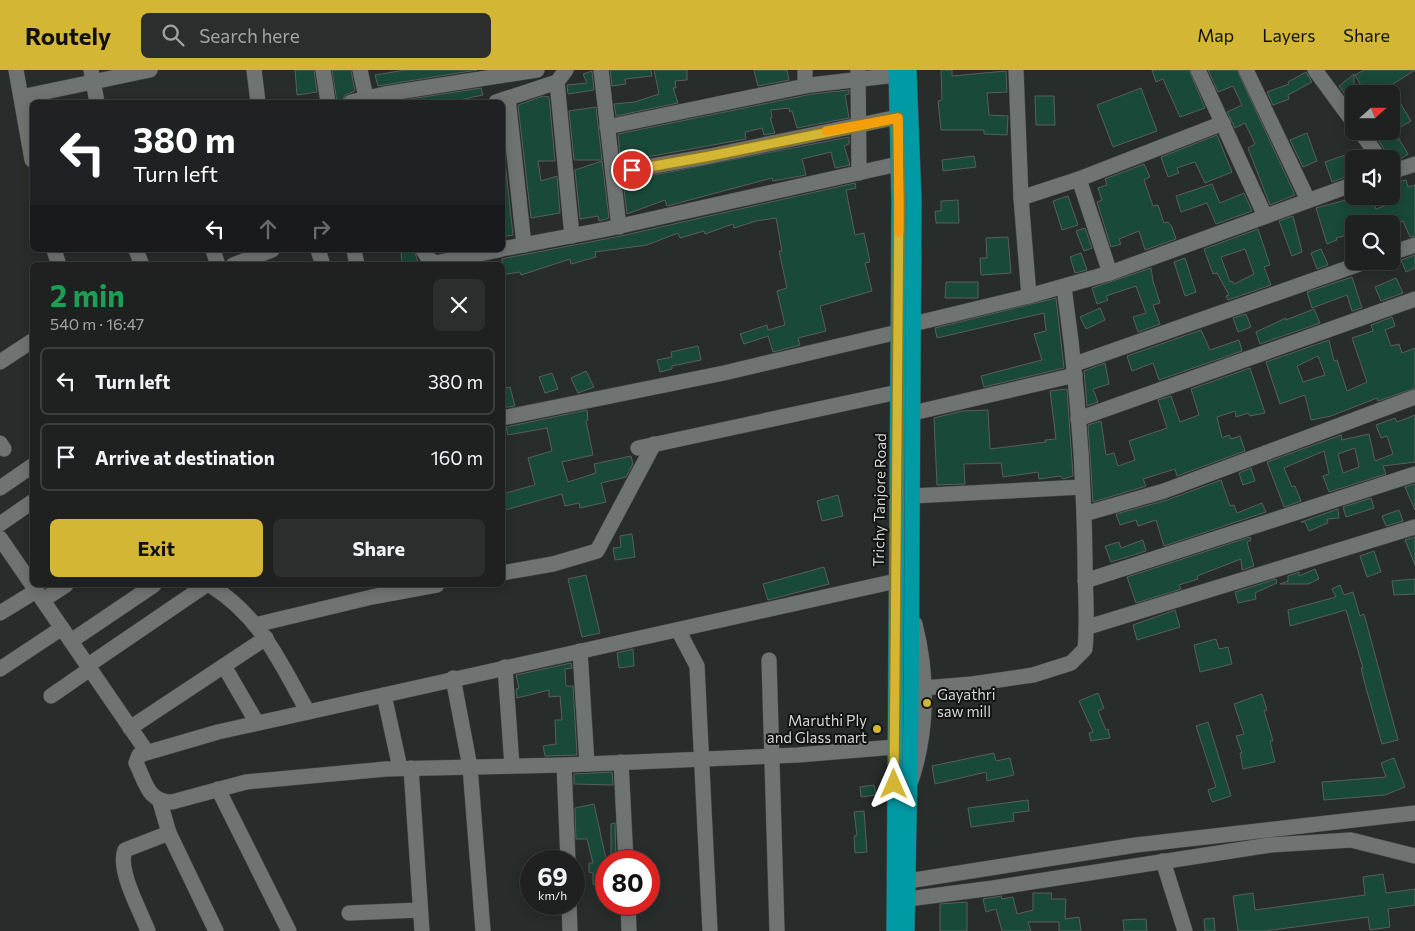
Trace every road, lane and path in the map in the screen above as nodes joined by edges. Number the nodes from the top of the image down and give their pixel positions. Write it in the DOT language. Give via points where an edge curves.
graph roads {
  1 [pos="16,70"];
  2 [pos="150,70"];
  3 [pos="254,70"];
  4 [pos="322,70"];
  5 [pos="360,70"];
  6 [pos="537,70"];
  7 [pos="601,70"];
  8 [pos="805,70"];
  9 [pos="1016,70"];
  10 [pos="1198,70"];
  11 [pos="1246,70"];
  12 [pos="1315,70"];
  13 [pos="900,72"];
  14 [pos="858,75"];
  15 [pos="92,76"];
  16 [pos="562,76"];
  17 [pos="805,86"];
  18 [pos="21,97"];
  19 [pos="97,100"];
  20 [pos="258,100"];
  21 [pos="328,100"];
  22 [pos="361,100"];
  23 [pos="367,100"];
  24 [pos="502,100"];
  25 [pos="1345,111"];
  26 [pos="898,118"];
  27 [pos="505,120"];
  28 [pos="1223,123"];
  29 [pos="859,124"];
  30 [pos="607,127"];
  31 [pos="30,149"];
  32 [pos="898,164"];
  33 [pos="1415,164"];
  34 [pos="1400,169"];
  35 [pos="613,173"];
  36 [pos="859,173"];
  37 [pos="1078,179"];
  38 [pos="1345,187"];
  39 [pos="1021,198"];
  40 [pos="1308,200"];
  41 [pos="1266,216"];
  42 [pos="619,227"];
  43 [pos="572,236"];
  44 [pos="524,245"];
  45 [pos="1415,245"];
  46 [pos="505,248"];
  47 [pos="1400,250"];
  48 [pos="424,252"];
  49 [pos="479,252"];
  50 [pos="270,256"];
  51 [pos="245,262"];
  52 [pos="434,262"];
  53 [pos="439,262"];
  54 [pos="1345,270"];
  55 [pos="1110,273"];
  56 [pos="1064,287"];
  57 [pos="1029,296"];
  58 [pos="1415,299"];
  59 [pos="914,324"];
  60 [pos="898,332"];
  61 [pos="30,342"];
  62 [pos="2,357"];
  63 [pos="1075,370"];
  64 [pos="898,392"];
  65 [pos="1415,397"];
  66 [pos="913,413"];
  67 [pos="505,417"];
  68 [pos="1078,419"];
  69 [pos="654,444"];
  70 [pos="638,448"];
  71 [pos="30,467"];
  72 [pos="1415,474"];
  73 [pos="1082,487"];
  74 [pos="0,488"];
  75 [pos="912,496"];
  76 [pos="30,503"];
  77 [pos="1084,514"];
  78 [pos="0,524"];
  79 [pos="1415,526"];
  80 [pos="0,538"];
  81 [pos="5,555"];
  82 [pos="27,564"];
  83 [pos="505,572"];
  84 [pos="896,581"];
  85 [pos="1085,581"];
  86 [pos="36,587"];
  87 [pos="61,587"];
  88 [pos="150,587"];
  89 [pos="205,587"];
  90 [pos="211,587"];
  91 [pos="426,587"];
  92 [pos="39,595"];
  93 [pos="912,612"];
  94 [pos="0,613"];
  95 [pos="256,625"];
  96 [pos="1088,626"];
  97 [pos="678,630"];
  98 [pos="66,635"];
  99 [pos="266,638"];
  100 [pos="580,651"];
  101 [pos="769,660"];
  102 [pos="224,666"];
  103 [pos="89,667"];
  104 [pos="505,667"];
  105 [pos="0,669"];
  106 [pos="454,678"];
  107 [pos="924,688"];
  108 [pos="384,695"];
  109 [pos="51,696"];
  110 [pos="308,712"];
  111 [pos="257,723"];
  112 [pos="130,728"];
  113 [pos="895,747"];
  114 [pos="147,752"];
  115 [pos="770,756"];
  116 [pos="701,759"];
  117 [pos="621,762"];
  118 [pos="587,764"];
  119 [pos="564,765"];
  120 [pos="512,766"];
  121 [pos="470,767"];
  122 [pos="405,768"];
  123 [pos="910,785"];
  124 [pos="218,789"];
  125 [pos="160,802"];
  126 [pos="1415,813"];
  127 [pos="169,833"];
  128 [pos="568,850"];
  129 [pos="625,850"];
  130 [pos="1415,856"];
  131 [pos="1163,861"];
  132 [pos="908,881"];
  133 [pos="908,899"];
  134 [pos="420,910"];
  135 [pos="350,913"];
  136 [pos="569,915"];
  137 [pos="628,915"];
  138 [pos="148,931"];
  139 [pos="216,931"];
  140 [pos="289,931"];
  141 [pos="422,931"];
  142 [pos="483,931"];
  143 [pos="570,931"];
  144 [pos="629,931"];
  145 [pos="710,931"];
  146 [pos="778,931"];
  147 [pos="894,931"];
  148 [pos="907,931"];
  149 [pos="1185,931"];
  1 -- 18 [label="street"];
  2 -- 15 [label="street"];
  3 -- 20 [label="street"];
  4 -- 21 [label="street"];
  5 -- 22 [label="street"];
  6 -- 23 [label="street"];
  7 -- 30 [label="street"];
  8 -- 17 [label="street"];
  9 -- 39 [label="street"];
  10 -- 28 [label="street"];
  11 -- 40 [label="street"];
  12 -- 25 [label="street"];
  13 -- 14 [label="street"];
  13 -- 26 [label="highway, Trichy Tanjore Road"];
  13 -- 59 [label="highway" via="914,200"];
  14 -- 17 [label="street"];
  14 -- 29 [label="street"];
  15 -- 18 [label="street"];
  15 -- 19 [label="street"];
  16 -- 24 [label="street"];
  16 -- 43 [label="street"];
  17 -- 30 [label="street"];
  18 -- 31 [label="street"];
  26 -- 29 [label="street"];
  26 -- 32 [label="highway, Trichy Tanjore Road"];
  27 -- 44 [label="street"];
  28 -- 37 [label="street"];
  28 -- 41 [label="street"];
  29 -- 35 [label="street"];
  29 -- 36 [label="street"];
  30 -- 35 [label="street"];
  32 -- 36 [label="street"];
  32 -- 60 [label="highway, Trichy Tanjore Road"];
  33 -- 34 [label="street"];
  35 -- 42 [label="street"];
  36 -- 42 [label="street"];
  37 -- 39 [label="street"];
  37 -- 55 [label="street"];
  38 -- 40 [label="street"];
  39 -- 57 [label="street"];
  40 -- 41 [label="street"];
  41 -- 55 [label="street"];
  42 -- 43 [label="street"];
  43 -- 44 [label="street"];
  44 -- 46 [label="street"];
  45 -- 47 [label="street"];
  48 -- 52 [label="street"];
  49 -- 53 [label="street"];
  50 -- 51 [label="street"];
  54 -- 63 [label="street"];
  55 -- 56 [label="street"];
  56 -- 57 [label="street"];
  56 -- 63 [label="street"];
  57 -- 59 [label="street"];
  58 -- 68 [label="street"];
  59 -- 66 [label="highway"];
  60 -- 64 [label="highway, Trichy Tanjore Road"];
  60 -- 67 [label="street" via="724,373"];
  61 -- 62 [label="street"];
  63 -- 66 [label="street"];
  63 -- 68 [label="street"];
  64 -- 69 [label="street"];
  64 -- 84 [label="highway, Trichy Tanjore Road"];
  65 -- 77 [label="street" via="1164,491"];
  66 -- 75 [label="highway"];
  68 -- 73 [label="street"];
  69 -- 70 [label="street"];
  69 -- 83 [label="street" via="597,551 553,564"];
  71 -- 74 [label="street"];
  72 -- 85 [label="street"];
  73 -- 75 [label="street"];
  73 -- 77 [label="street"];
  75 -- 93 [label="highway"];
  76 -- 78 [label="street"];
  77 -- 85 [label="street"];
  79 -- 96 [label="street"];
  80 -- 81 [label="street"];
  81 -- 82 [label="street"];
  84 -- 97 [label="street"];
  84 -- 113 [label="highway, Trichy Tanjore Road"];
  85 -- 96 [label="street"];
  86 -- 92 [label="street"];
  87 -- 92 [label="street"];
  88 -- 98 [label="street"];
  89 -- 103 [label="street"];
  90 -- 95 [label="street" via="240,606"];
  91 -- 95 [label="street"];
  92 -- 94 [label="street"];
  92 -- 98 [label="street"];
  93 -- 107 [label="street"];
  93 -- 123 [label="highway"];
  95 -- 99 [label="street"];
  96 -- 107 [label="street" via="1086,649 1071,663 1033,675"];
  97 -- 100 [label="street"];
  97 -- 116 [label="street" via="696,666"];
  98 -- 103 [label="street"];
  98 -- 105 [label="street"];
  99 -- 102 [label="street"];
  99 -- 110 [label="street"];
  100 -- 104 [label="street"];
  100 -- 118 [label="street"];
  101 -- 115 [label="street"];
  102 -- 111 [label="street"];
  102 -- 112 [label="street"];
  103 -- 109 [label="street"];
  103 -- 112 [label="street"];
  104 -- 106 [label="street"];
  104 -- 120 [label="street"];
  106 -- 108 [label="street"];
  106 -- 121 [label="street"];
  107 -- 123 [label="street" via="920,751"];
  108 -- 110 [label="street"];
  108 -- 122 [label="street"];
  110 -- 111 [label="street"];
  111 -- 114 [label="street"];
  112 -- 114 [label="street"];
  113 -- 115 [label="street"];
  113 -- 147 [label="highway, Trichy Tanjore Road"];
  114 -- 125 [label="street" via="139,755 136,763 152,796"];
  115 -- 116 [label="street"];
  115 -- 146 [label="street"];
  116 -- 117 [label="street"];
  116 -- 145 [label="street"];
  117 -- 118 [label="street"];
  117 -- 129 [label="street"];
  118 -- 119 [label="street"];
  119 -- 120 [label="street"];
  119 -- 128 [label="street"];
  120 -- 121 [label="street"];
  121 -- 122 [label="street"];
  121 -- 142 [label="street"];
  122 -- 124 [label="street" via="246,782"];
  122 -- 134 [label="street"];
  123 -- 132 [label="highway"];
  124 -- 125 [label="street" via="172,802"];
  124 -- 140 [label="street"];
  125 -- 127 [label="street"];
  126 -- 132 [label="street" via="1136,845"];
  127 -- 138 [label="street" via="125,850 122,858 125,874"];
  127 -- 139 [label="street"];
  130 -- 131 [label="street" via="1351,840 1331,840 1270,845"];
  131 -- 133 [label="street"];
  131 -- 149 [label="street"];
  132 -- 133 [label="highway"];
  133 -- 148 [label="highway"];
  134 -- 135 [label="street"];
  134 -- 141 [label="street"];
  136 -- 143 [label="street"];
  137 -- 144 [label="street"];
}
